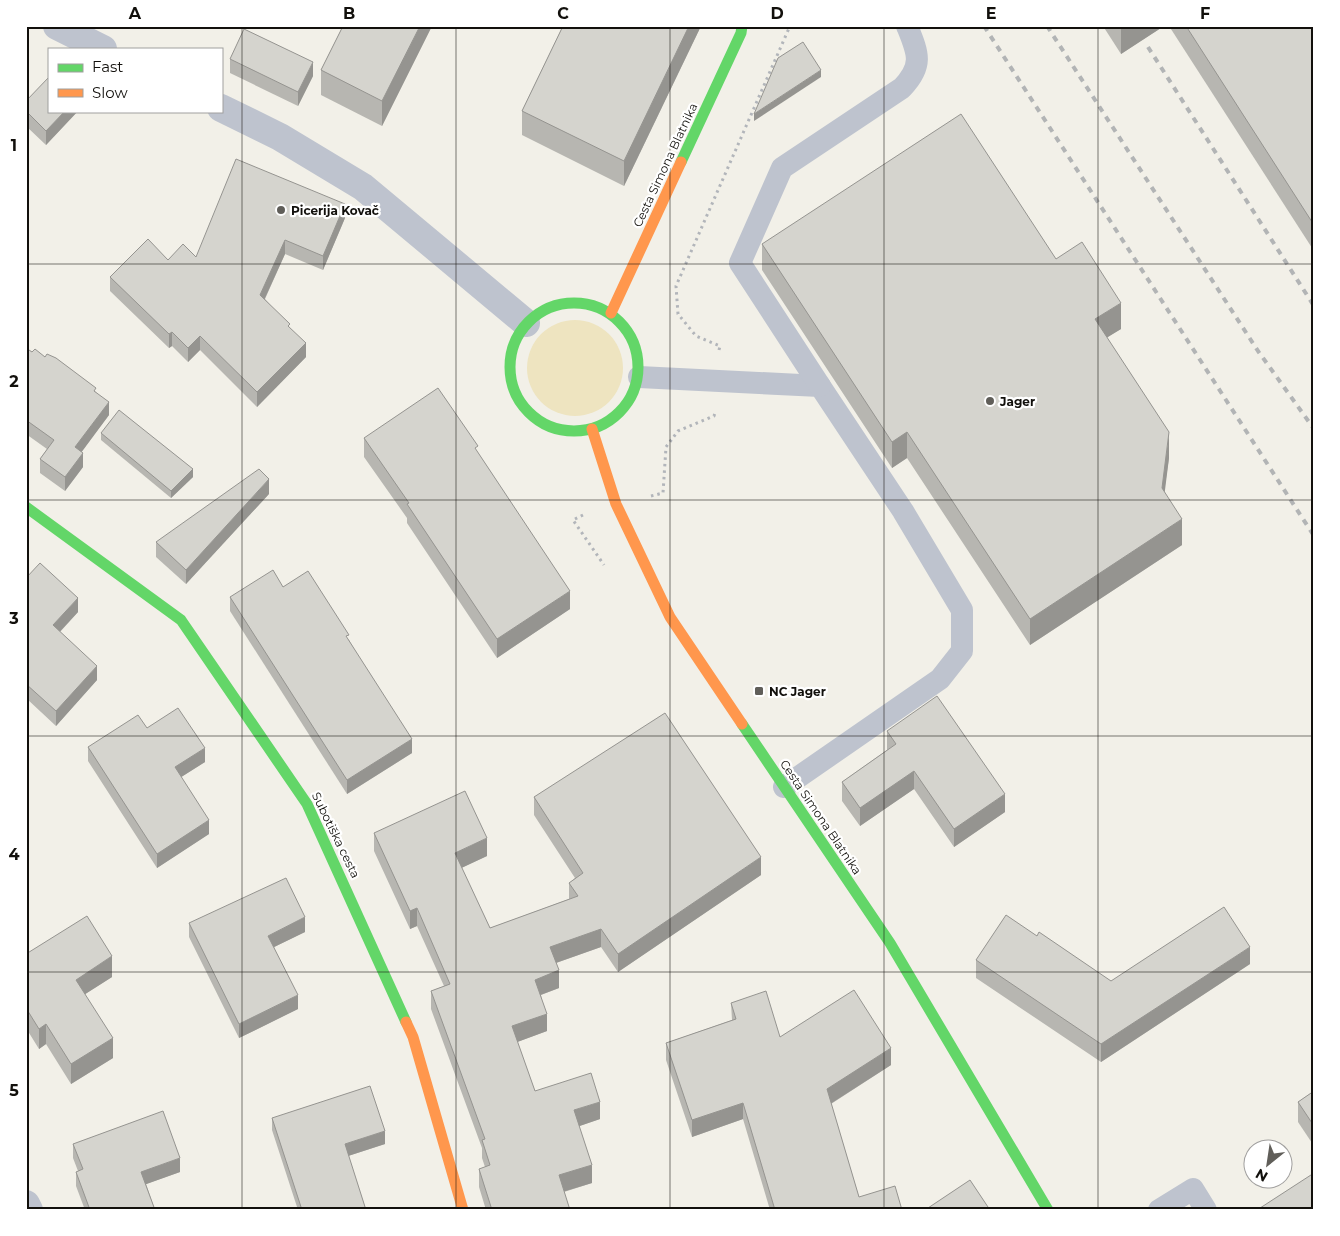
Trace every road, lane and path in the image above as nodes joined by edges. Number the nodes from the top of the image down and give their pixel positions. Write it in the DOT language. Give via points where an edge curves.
graph roads {
  1 [pos="57,26"];
  2 [pos="742,26"];
  3 [pos="790,26"];
  4 [pos="907,26"];
  5 [pos="100,48"];
  6 [pos="222,108"];
  7 [pos="611,314"];
  8 [pos="526,323"];
  9 [pos="639,377"];
  10 [pos="716,380"];
  11 [pos="820,386"];
  12 [pos="592,429"];
  13 [pos="616,504"];
  14 [pos="26,507"];
  15 [pos="583,515"];
  16 [pos="573,520"];
  17 [pos="588,523"];
  18 [pos="784,786"];
  19 [pos="26,1204"];
  20 [pos="29,1210"];
  21 [pos="463,1210"];
  22 [pos="1048,1210"];
  23 [pos="1159,1210"];
  24 [pos="1206,1210"];
  1 -- 5 [label="street"];
  2 -- 7 [label="street, Cesta Simona Blatnika"];
  3 -- 10 [label="path" via="676,286 678,314 696,336 720,346"];
  4 -- 11 [label="lane" via="917,50 915,74 902,88 782,168 740,263"];
  6 -- 8 [label="street" via="280,137 364,187"];
  7 -- 8 [label="street" via="590,304 566,303 545,309"];
  7 -- 9 [label="street" via="628,330 638,353"];
  8 -- 12 [label="street" via="512,347 510,375 519,401 539,421 565,431"];
  9 -- 10 [label="lane"];
  9 -- 12 [label="street" via="630,400 614,418"];
  10 -- 11 [label="lane"];
  10 -- 13 [label="path" via="714,416 678,431 666,447 663,493"];
  11 -- 18 [label="lane" via="903,511 962,610 962,651 940,679"];
  12 -- 13 [label="street, Cesta Simona Blatnika"];
  13 -- 15 [label="path"];
  13 -- 18 [label="street, Cesta Simona Blatnika" via="670,617"];
  14 -- 21 [label="street, Subotiška cesta" via="181,620 307,804 413,1036"];
  15 -- 16 [label="path"];
  15 -- 17 [label="path"];
  18 -- 22 [label="street, Cesta Simona Blatnika" via="890,943"];
  19 -- 20 [label="street"];
  23 -- 24 [label="lane" via="1193,1189"];
}
